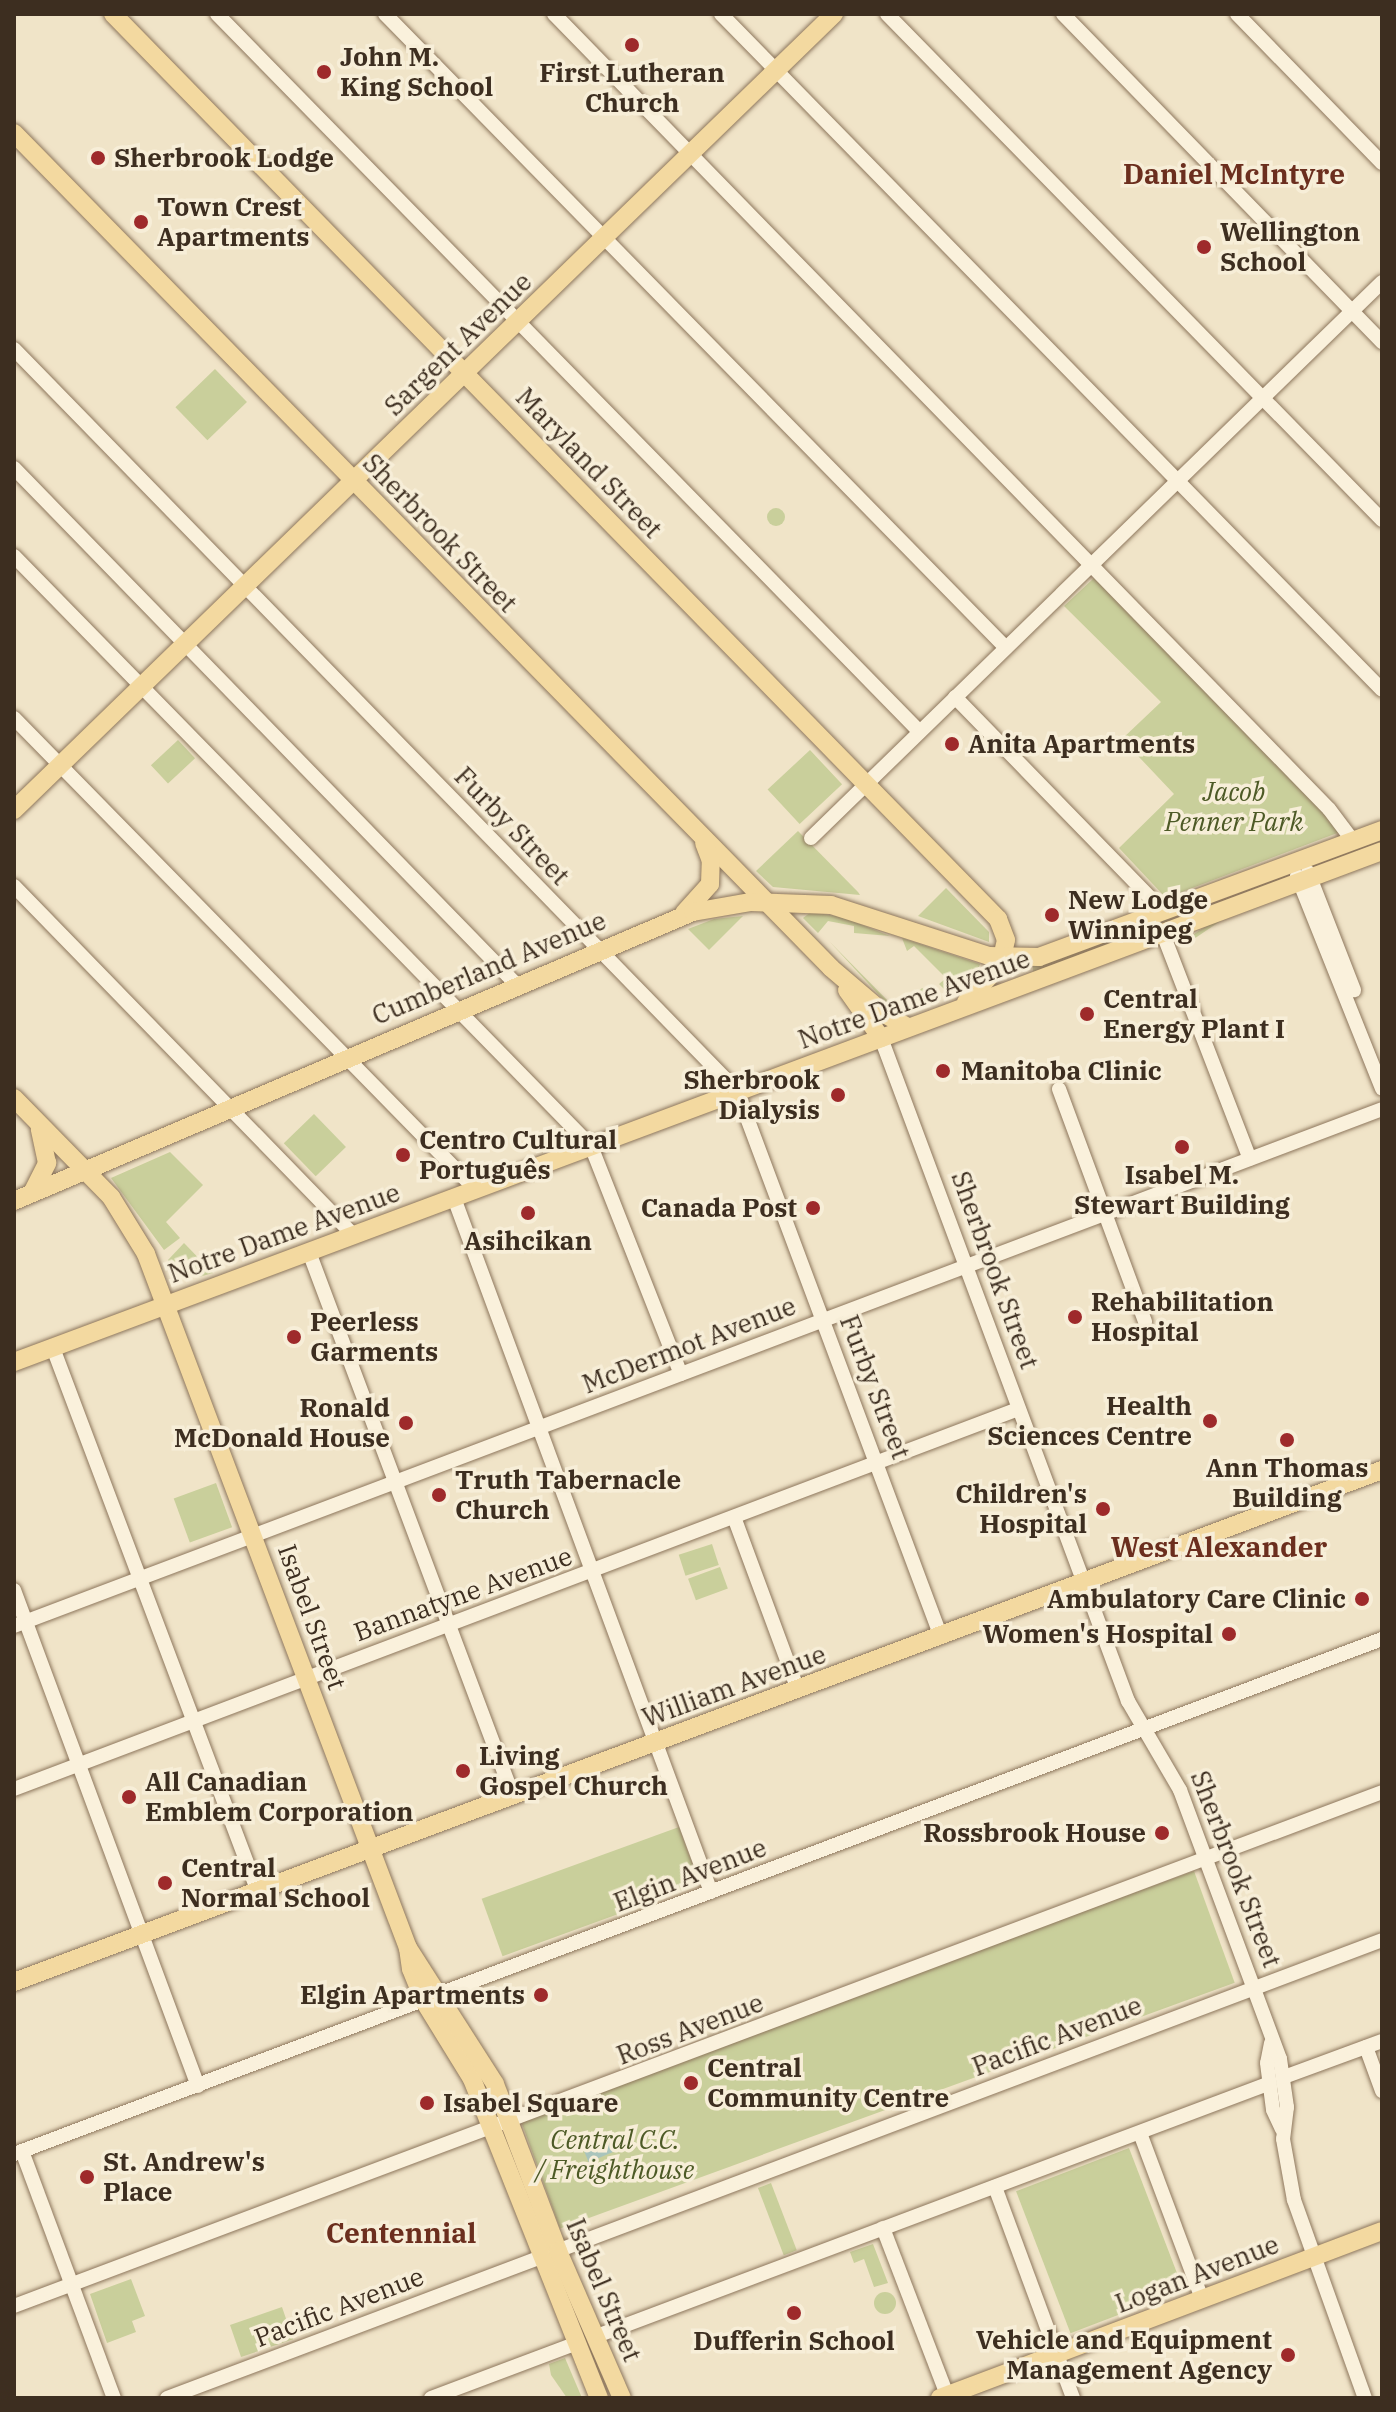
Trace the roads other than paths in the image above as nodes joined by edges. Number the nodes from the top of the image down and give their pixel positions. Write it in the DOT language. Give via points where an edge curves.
graph roads {
  1 [pos="113,14"];
  2 [pos="217,14"];
  3 [pos="385,14"];
  4 [pos="554,14"];
  5 [pos="721,14"];
  6 [pos="834,14"];
  7 [pos="887,14"];
  8 [pos="1063,14"];
  9 [pos="1237,14"];
  10 [pos="776,69"];
  11 [pos="14,133"];
  12 [pos="690,154"];
  13 [pos="1382,163"];
  14 [pos="603,238"];
  15 [pos="1382,282"];
  16 [pos="1352,311"];
  17 [pos="518,321"];
  18 [pos="1382,342"];
  19 [pos="14,349"];
  20 [pos="465,374"];
  21 [pos="1263,398"];
  22 [pos="14,468"];
  23 [pos="1177,481"];
  24 [pos="354,482"];
  25 [pos="1382,520"];
  26 [pos="14,556"];
  27 [pos="1091,564"];
  28 [pos="247,587"];
  29 [pos="187,644"];
  30 [pos="1005,647"];
  31 [pos="142,687"];
  32 [pos="1382,690"];
  33 [pos="955,697"];
  34 [pos="14,718"];
  35 [pos="919,731"];
  36 [pos="61,766"];
  37 [pos="864,784"];
  38 [pos="14,810"];
  39 [pos="1382,830"];
  40 [pos="702,835"];
  41 [pos="811,838"];
  42 [pos="1353,841"];
  43 [pos="1382,851"];
  44 [pos="1301,871"];
  45 [pos="14,886"];
  46 [pos="766,901"];
  47 [pos="1164,912"];
  48 [pos="682,915"];
  49 [pos="1163,934"];
  50 [pos="600,948"];
  51 [pos="1002,959"];
  52 [pos="831,968"];
  53 [pos="516,984"];
  54 [pos="457,1009"];
  55 [pos="957,1009"];
  56 [pos="908,1027"];
  57 [pos="881,1038"];
  58 [pos="347,1058"];
  59 [pos="1382,1063"];
  60 [pos="1059,1089"];
  61 [pos="1382,1089"];
  62 [pos="737,1091"];
  63 [pos="14,1098"];
  64 [pos="231,1109"];
  65 [pos="1382,1109"];
  66 [pos="36,1121"];
  67 [pos="591,1146"];
  68 [pos="1250,1159"];
  69 [pos="86,1172"];
  70 [pos="476,1190"];
  71 [pos="32,1193"];
  72 [pos="454,1198"];
  73 [pos="14,1201"];
  74 [pos="1106,1213"];
  75 [pos="354,1236"];
  76 [pos="309,1252"];
  77 [pos="965,1267"];
  78 [pos="166,1305"];
  79 [pos="823,1320"];
  80 [pos="1145,1322"];
  81 [pos="53,1348"];
  82 [pos="14,1362"];
  83 [pos="681,1374"];
  84 [pos="1018,1409"];
  85 [pos="538,1427"];
  86 [pos="879,1463"];
  87 [pos="1382,1470"];
  88 [pos="398,1481"];
  89 [pos="734,1517"];
  90 [pos="254,1536"];
  91 [pos="591,1571"];
  92 [pos="140,1579"];
  93 [pos="1082,1582"];
  94 [pos="14,1590"];
  95 [pos="451,1623"];
  96 [pos="20,1624"];
  97 [pos="941,1637"];
  98 [pos="1382,1639"];
  99 [pos="307,1678"];
  100 [pos="798,1690"];
  101 [pos="192,1721"];
  102 [pos="1145,1731"];
  103 [pos="656,1742"];
  104 [pos="80,1765"];
  105 [pos="14,1789"];
  106 [pos="1382,1792"];
  107 [pos="513,1796"];
  108 [pos="370,1849"];
  109 [pos="1206,1858"];
  110 [pos="258,1892"];
  111 [pos="711,1892"];
  112 [pos="142,1934"];
  113 [pos="1382,1940"];
  114 [pos="14,1982"];
  115 [pos="1254,1987"];
  116 [pos="433,1998"];
  117 [pos="1382,2041"];
  118 [pos="1366,2047"];
  119 [pos="1277,2080"];
  120 [pos="198,2086"];
  121 [pos="1382,2091"];
  122 [pos="501,2125"];
  123 [pos="1140,2133"];
  124 [pos="18,2153"];
  125 [pos="995,2187"];
  126 [pos="883,2228"];
  127 [pos="1382,2231"];
  128 [pos="550,2254"];
  129 [pos="1313,2257"];
  130 [pos="72,2285"];
  131 [pos="1202,2299"];
  132 [pos="14,2306"];
  133 [pos="594,2337"];
  134 [pos="575,2344"];
  135 [pos="1058,2354"];
  136 [pos="943,2397"];
  137 [pos="114,2398"];
  138 [pos="167,2398"];
  139 [pos="431,2398"];
  140 [pos="599,2398"];
  141 [pos="622,2398"];
  142 [pos="1073,2398"];
  143 [pos="1365,2398"];
  1 -- 20 [label="main road, Maryland Street"];
  2 -- 17 [label="street"];
  3 -- 14 [label="street"];
  4 -- 12 [label="street"];
  5 -- 10 [label="street"];
  6 -- 10 [label="main road, Sargent Avenue"];
  7 -- 21 [label="street"];
  8 -- 16 [label="street"];
  9 -- 13 [label="street"];
  10 -- 12 [label="main road, Sargent Avenue"];
  10 -- 23 [label="street"];
  11 -- 24 [label="main road, Sherbrook Street"];
  12 -- 14 [label="main road, Sargent Avenue"];
  12 -- 27 [label="street"];
  14 -- 17 [label="main road, Sargent Avenue"];
  14 -- 30 [label="street"];
  15 -- 16 [label="street"];
  16 -- 18 [label="street"];
  16 -- 21 [label="street"];
  17 -- 20 [label="main road, Sargent Avenue"];
  17 -- 35 [label="street"];
  19 -- 28 [label="street, Furby Street"];
  20 -- 24 [label="main road, Sargent Avenue"];
  20 -- 37 [label="main road, Maryland Street"];
  21 -- 23 [label="street"];
  21 -- 25 [label="street"];
  22 -- 29 [label="street"];
  23 -- 27 [label="street"];
  23 -- 32 [label="street"];
  24 -- 28 [label="main road, Sargent Avenue"];
  24 -- 40 [label="main road, Sherbrook Street"];
  26 -- 31 [label="street"];
  27 -- 30 [label="street"];
  27 -- 42 [label="street" via="1329,809"];
  28 -- 29 [label="main road, Sargent Avenue"];
  28 -- 50 [label="street, Furby Street"];
  29 -- 31 [label="main road, Sargent Avenue"];
  29 -- 53 [label="street"];
  30 -- 33 [label="street"];
  31 -- 36 [label="main road, Sargent Avenue"];
  31 -- 54 [label="street"];
  33 -- 35 [label="street"];
  33 -- 47 [label="street"];
  34 -- 36 [label="street"];
  35 -- 37 [label="street"];
  36 -- 38 [label="main road, Sargent Avenue"];
  36 -- 58 [label="street"];
  37 -- 41 [label="street"];
  37 -- 51 [label="main road, Maryland Street" via="998,919 1006,940"];
  39 -- 42 [label="main road, Notre Dame Avenue"];
  40 -- 46 [label="main road, Sherbrook Street"];
  40 -- 48 [label="main road" via="712,880"];
  42 -- 44 [label="main road, Notre Dame Avenue"];
  43 -- 44 [label="main road, Notre Dame Avenue"];
  44 -- 47 [label="main road, Notre Dame Avenue"];
  44 -- 49 [label="main road, Notre Dame Avenue"];
  44 -- 59 [label="street"];
  44 -- 61 [label="street"];
  45 -- 64 [label="street"];
  46 -- 48 [label="main road, Cumberland Avenue"];
  46 -- 51 [label="main road, Cumberland Avenue" via="854,910"];
  46 -- 52 [label="main road, Sherbrook Street"];
  47 -- 51 [label="main road, Notre Dame Avenue" via="1066,949"];
  48 -- 50 [label="main road, Cumberland Avenue"];
  49 -- 55 [label="main road, Notre Dame Avenue"];
  49 -- 68 [label="street"];
  50 -- 53 [label="main road, Cumberland Avenue"];
  50 -- 62 [label="street, Furby Street"];
  51 -- 55 [label="main road" via="988,984"];
  52 -- 56 [label="main road, Sherbrook Street" via="885,1015"];
  52 -- 57 [label="main road, Sherbrook Street"];
  53 -- 54 [label="main road, Cumberland Avenue"];
  54 -- 58 [label="main road, Cumberland Avenue"];
  54 -- 67 [label="street"];
  55 -- 56 [label="main road, Notre Dame Avenue"];
  56 -- 57 [label="main road, Notre Dame Avenue"];
  57 -- 62 [label="main road, Notre Dame Avenue"];
  57 -- 77 [label="street, Sherbrook Street"];
  58 -- 64 [label="main road, Cumberland Avenue"];
  58 -- 70 [label="street"];
  60 -- 74 [label="street"];
  62 -- 67 [label="main road, Notre Dame Avenue"];
  62 -- 79 [label="street, Furby Street"];
  63 -- 66 [label="main road, Isabel Street"];
  64 -- 69 [label="main road, Cumberland Avenue"];
  64 -- 75 [label="street"];
  65 -- 68 [label="street, McDermot Avenue"];
  66 -- 69 [label="main road, Isabel Street"];
  66 -- 71 [label="main road" via="47,1163"];
  67 -- 70 [label="main road, Notre Dame Avenue"];
  67 -- 83 [label="street"];
  68 -- 74 [label="street, McDermot Avenue"];
  69 -- 71 [label="main road, Cumberland Avenue"];
  69 -- 78 [label="main road, Isabel Street" via="130,1222"];
  70 -- 72 [label="main road, Notre Dame Avenue"];
  71 -- 73 [label="main road, Cumberland Avenue"];
  72 -- 75 [label="main road, Notre Dame Avenue"];
  72 -- 85 [label="street"];
  74 -- 77 [label="street, McDermot Avenue"];
  74 -- 80 [label="street"];
  75 -- 76 [label="main road, Notre Dame Avenue"];
  76 -- 78 [label="main road, Notre Dame Avenue"];
  76 -- 88 [label="street"];
  77 -- 79 [label="street, McDermot Avenue"];
  77 -- 84 [label="street, Sherbrook Street"];
  78 -- 81 [label="main road, Notre Dame Avenue"];
  78 -- 90 [label="main road, Isabel Street"];
  79 -- 83 [label="street, McDermot Avenue"];
  79 -- 86 [label="street, Furby Street"];
  81 -- 82 [label="main road, Notre Dame Avenue"];
  81 -- 92 [label="street"];
  83 -- 85 [label="street, McDermot Avenue"];
  84 -- 86 [label="street, Bannatyne Avenue"];
  84 -- 93 [label="street, Sherbrook Street"];
  85 -- 88 [label="street, McDermot Avenue"];
  85 -- 91 [label="street"];
  86 -- 89 [label="street, Bannatyne Avenue"];
  86 -- 97 [label="street, Furby Street"];
  87 -- 93 [label="main road, William Avenue"];
  88 -- 90 [label="street, McDermot Avenue"];
  88 -- 95 [label="street"];
  89 -- 91 [label="street, Bannatyne Avenue"];
  89 -- 100 [label="street"];
  90 -- 92 [label="street, McDermot Avenue"];
  90 -- 99 [label="main road, Isabel Street"];
  91 -- 95 [label="street, Bannatyne Avenue"];
  91 -- 103 [label="street"];
  92 -- 96 [label="street, McDermot Avenue"];
  92 -- 101 [label="street"];
  93 -- 97 [label="main road, William Avenue"];
  93 -- 102 [label="street, Sherbrook Street"];
  94 -- 96 [label="street"];
  95 -- 99 [label="street, Bannatyne Avenue"];
  95 -- 107 [label="street"];
  96 -- 104 [label="street"];
  97 -- 100 [label="main road, William Avenue"];
  98 -- 102 [label="street, Elgin Avenue"];
  99 -- 101 [label="street, Bannatyne Avenue"];
  99 -- 108 [label="main road, Isabel Street"];
  100 -- 103 [label="main road, William Avenue"];
  101 -- 104 [label="street, Bannatyne Avenue"];
  101 -- 110 [label="street"];
  102 -- 109 [label="street, Sherbrook Street" via="1177,1783"];
  102 -- 111 [label="street, Elgin Avenue"];
  103 -- 107 [label="main road, William Avenue"];
  103 -- 111 [label="street"];
  104 -- 105 [label="street, Bannatyne Avenue"];
  104 -- 112 [label="street"];
  106 -- 109 [label="street, Ross Avenue"];
  107 -- 108 [label="main road, William Avenue"];
  108 -- 110 [label="main road, William Avenue"];
  108 -- 116 [label="main road, Isabel Street"];
  109 -- 115 [label="street, Sherbrook Street"];
  109 -- 122 [label="street, Ross Avenue"];
  110 -- 112 [label="main road, William Avenue"];
  111 -- 116 [label="street, Elgin Avenue"];
  112 -- 114 [label="main road, William Avenue"];
  112 -- 120 [label="street"];
  113 -- 115 [label="street, Pacific Avenue"];
  115 -- 119 [label="street, Sherbrook Street"];
  115 -- 128 [label="street, Pacific Avenue"];
  116 -- 120 [label="street, Elgin Avenue"];
  116 -- 122 [label="main road, Isabel Street"];
  117 -- 118 [label="street"];
  118 -- 119 [label="street"];
  118 -- 121 [label="street"];
  119 -- 123 [label="street"];
  119 -- 129 [label="street, Sherbrook Street" via="1287,2107 1282,2129 1291,2188"];
  120 -- 124 [label="street, Elgin Avenue"];
  122 -- 128 [label="main road, Isabel Street"];
  122 -- 130 [label="street, Ross Avenue"];
  123 -- 125 [label="street"];
  123 -- 131 [label="street"];
  124 -- 130 [label="street"];
  125 -- 126 [label="street"];
  125 -- 135 [label="street"];
  126 -- 133 [label="street"];
  126 -- 136 [label="street"];
  127 -- 129 [label="main road, Logan Avenue"];
  128 -- 133 [label="main road, Isabel Street"];
  128 -- 134 [label="main road, Isabel Street"];
  128 -- 138 [label="street, Pacific Avenue"];
  129 -- 131 [label="main road, Logan Avenue"];
  129 -- 143 [label="street, Sherbrook Street"];
  130 -- 132 [label="street, Ross Avenue"];
  130 -- 137 [label="street"];
  131 -- 135 [label="main road, Logan Avenue"];
  133 -- 141 [label="main road, Isabel Street"];
  134 -- 139 [label="street"];
  134 -- 140 [label="main road, Isabel Street"];
  135 -- 136 [label="main road, Logan Avenue"];
  135 -- 142 [label="street"];
}
